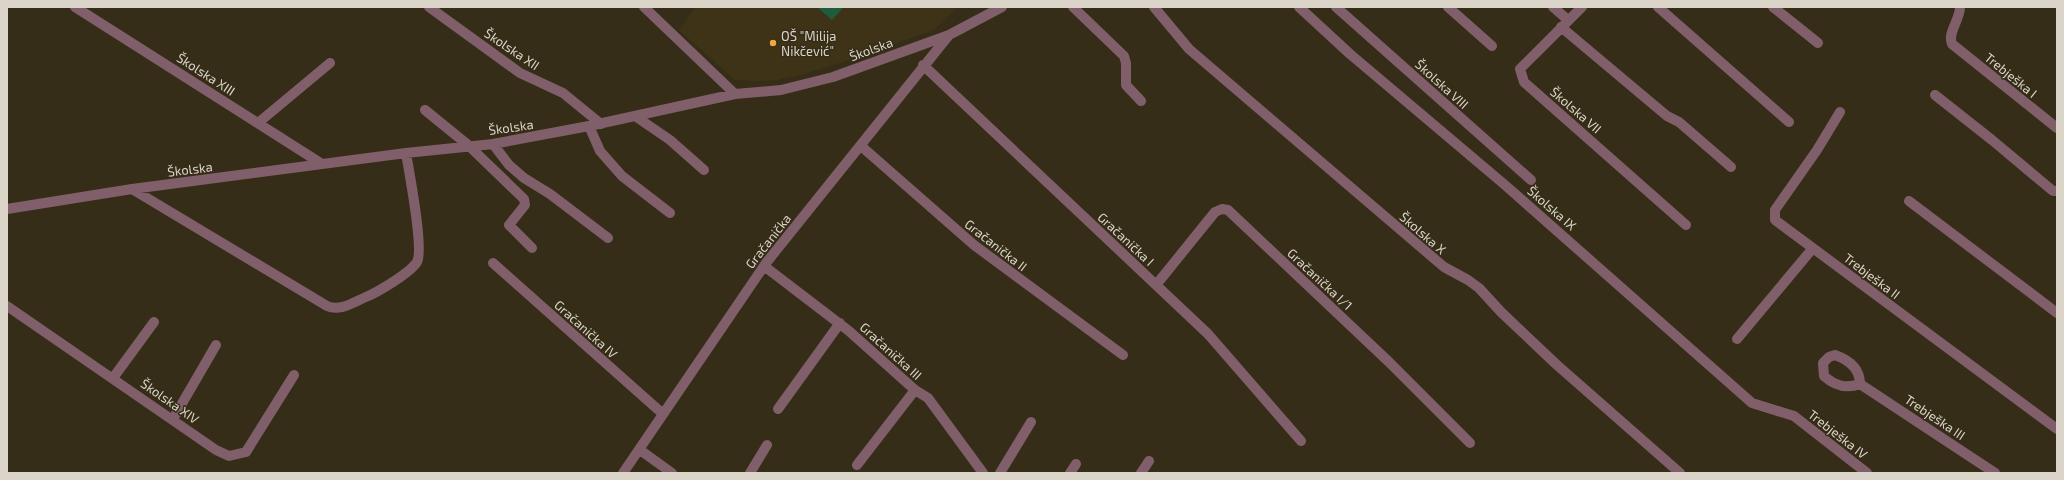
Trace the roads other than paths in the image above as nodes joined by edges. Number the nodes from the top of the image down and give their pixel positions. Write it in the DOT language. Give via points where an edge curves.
graph roads {
  1 [pos="75,7"];
  2 [pos="429,7"];
  3 [pos="644,7"];
  4 [pos="1002,7"];
  5 [pos="1073,7"];
  6 [pos="1154,7"];
  7 [pos="1299,7"];
  8 [pos="1336,7"];
  9 [pos="1448,7"];
  10 [pos="1553,7"];
  11 [pos="1582,7"];
  12 [pos="1658,7"];
  13 [pos="1773,7"];
  14 [pos="1960,7"];
  15 [pos="1565,23"];
  16 [pos="949,35"];
  17 [pos="1818,43"];
  18 [pos="1492,46"];
  19 [pos="330,63"];
  20 [pos="924,65"];
  21 [pos="735,94"];
  22 [pos="1935,95"];
  23 [pos="1141,101"];
  24 [pos="425,110"];
  25 [pos="1840,112"];
  26 [pos="635,116"];
  27 [pos="1789,122"];
  28 [pos="258,123"];
  29 [pos="601,124"];
  30 [pos="589,126"];
  31 [pos="2057,128"];
  32 [pos="493,144"];
  33 [pos="468,145"];
  34 [pos="861,146"];
  35 [pos="406,153"];
  36 [pos="322,164"];
  37 [pos="1731,167"];
  38 [pos="704,170"];
  39 [pos="1531,180"];
  40 [pos="132,189"];
  41 [pos="2057,191"];
  42 [pos="1909,201"];
  43 [pos="7,209"];
  44 [pos="670,213"];
  45 [pos="1686,225"];
  46 [pos="608,238"];
  47 [pos="532,248"];
  48 [pos="1813,248"];
  49 [pos="493,263"];
  50 [pos="764,266"];
  51 [pos="1156,285"];
  52 [pos="7,306"];
  53 [pos="2057,313"];
  54 [pos="154,322"];
  55 [pos="840,323"];
  56 [pos="1738,340"];
  57 [pos="216,345"];
  58 [pos="1123,355"];
  59 [pos="294,375"];
  60 [pos="114,378"];
  61 [pos="1860,384"];
  62 [pos="915,390"];
  63 [pos="778,409"];
  64 [pos="663,414"];
  65 [pos="1794,416"];
  66 [pos="173,419"];
  67 [pos="1031,422"];
  68 [pos="2057,429"];
  69 [pos="1301,441"];
  70 [pos="1470,444"];
  71 [pos="767,445"];
  72 [pos="640,450"];
  73 [pos="1148,461"];
  74 [pos="1076,464"];
  75 [pos="857,465"];
  76 [pos="623,473"];
  77 [pos="672,473"];
  78 [pos="750,473"];
  79 [pos="983,473"];
  80 [pos="1000,473"];
  81 [pos="1070,473"];
  82 [pos="1141,473"];
  83 [pos="1680,473"];
  84 [pos="1867,473"];
  85 [pos="1995,473"];
  1 -- 28 [label="street, Školska XIII"];
  2 -- 29 [label="street, Školska XII" via="520,73 563,93"];
  3 -- 21 [label="street"];
  4 -- 16 [label="street, Školska"];
  5 -- 23 [label="street" via="1124,56 1126,85"];
  6 -- 83 [label="street, Školska X" via="1189,49 1444,267 1479,288 1500,312"];
  7 -- 65 [label="street, Školska IX" via="1350,54 1505,184 1752,403"];
  8 -- 39 [label="street, Školska VIII"];
  9 -- 18 [label="street"];
  10 -- 15 [label="street"];
  11 -- 15 [label="street, Školska VII"];
  12 -- 27 [label="street"];
  13 -- 17 [label="street"];
  14 -- 31 [label="street, Trebješka I" via="1959,17 1950,36 1952,44"];
  15 -- 37 [label="street" via="1667,116 1681,124"];
  15 -- 45 [label="street, Školska VII" via="1520,69 1524,82"];
  16 -- 20 [label="street, Gračanička"];
  16 -- 21 [label="street, Školska" via="832,77 781,90"];
  19 -- 28 [label="street"];
  20 -- 34 [label="street, Gračanička"];
  20 -- 51 [label="street, Gračanička I"];
  21 -- 26 [label="street, Školska"];
  22 -- 41 [label="street" via="2053,191"];
  24 -- 33 [label="street"];
  25 -- 48 [label="street, Trebješka II" via="1775,210 1775,220"];
  26 -- 29 [label="street, Školska"];
  26 -- 38 [label="street" via="670,140"];
  28 -- 36 [label="street, Školska XIII"];
  29 -- 30 [label="street, Školska"];
  30 -- 32 [label="street, Školska"];
  30 -- 44 [label="street" via="600,151 622,176"];
  32 -- 33 [label="street, Školska"];
  32 -- 46 [label="street" via="509,165 524,178 550,194"];
  33 -- 35 [label="street, Školska"];
  33 -- 47 [label="street" via="526,202 508,225"];
  34 -- 50 [label="street, Gračanička"];
  34 -- 58 [label="street, Gračanička II" via="974,245"];
  35 -- 36 [label="street, Školska"];
  35 -- 40 [label="street" via="417,220 418,261 373,294 337,309 327,306"];
  36 -- 40 [label="street, Školska"];
  40 -- 43 [label="street, Školska"];
  42 -- 53 [label="street"];
  48 -- 56 [label="street"];
  48 -- 68 [label="street, Trebješka II"];
  49 -- 64 [label="street, Gračanička IV"];
  50 -- 55 [label="street, Gračanička III"];
  50 -- 64 [label="street, Gračanička"];
  51 -- 69 [label="street, Gračanička I" via="1208,334"];
  51 -- 70 [label="street, Gračanička I/1" via="1215,212 1222,208 1228,210 1389,362"];
  52 -- 60 [label="street, Školska XIV"];
  54 -- 60 [label="street"];
  55 -- 62 [label="street, Gračanička III"];
  55 -- 63 [label="street"];
  57 -- 66 [label="street"];
  59 -- 66 [label="street, Školska XIV" via="246,452 229,456 222,453"];
  60 -- 66 [label="street, Školska XIV"];
  61 -- 85 [label="street, Trebješka III"];
  62 -- 75 [label="street"];
  62 -- 79 [label="street, Gračanička III" via="928,398"];
  64 -- 72 [label="street, Gračanička"];
  65 -- 84 [label="street, Trebješka IV"];
  67 -- 80 [label="street"];
  71 -- 78 [label="street"];
  72 -- 76 [label="street, Gračanička"];
  72 -- 77 [label="street"];
  73 -- 82 [label="street"];
  74 -- 81 [label="street"];
}
